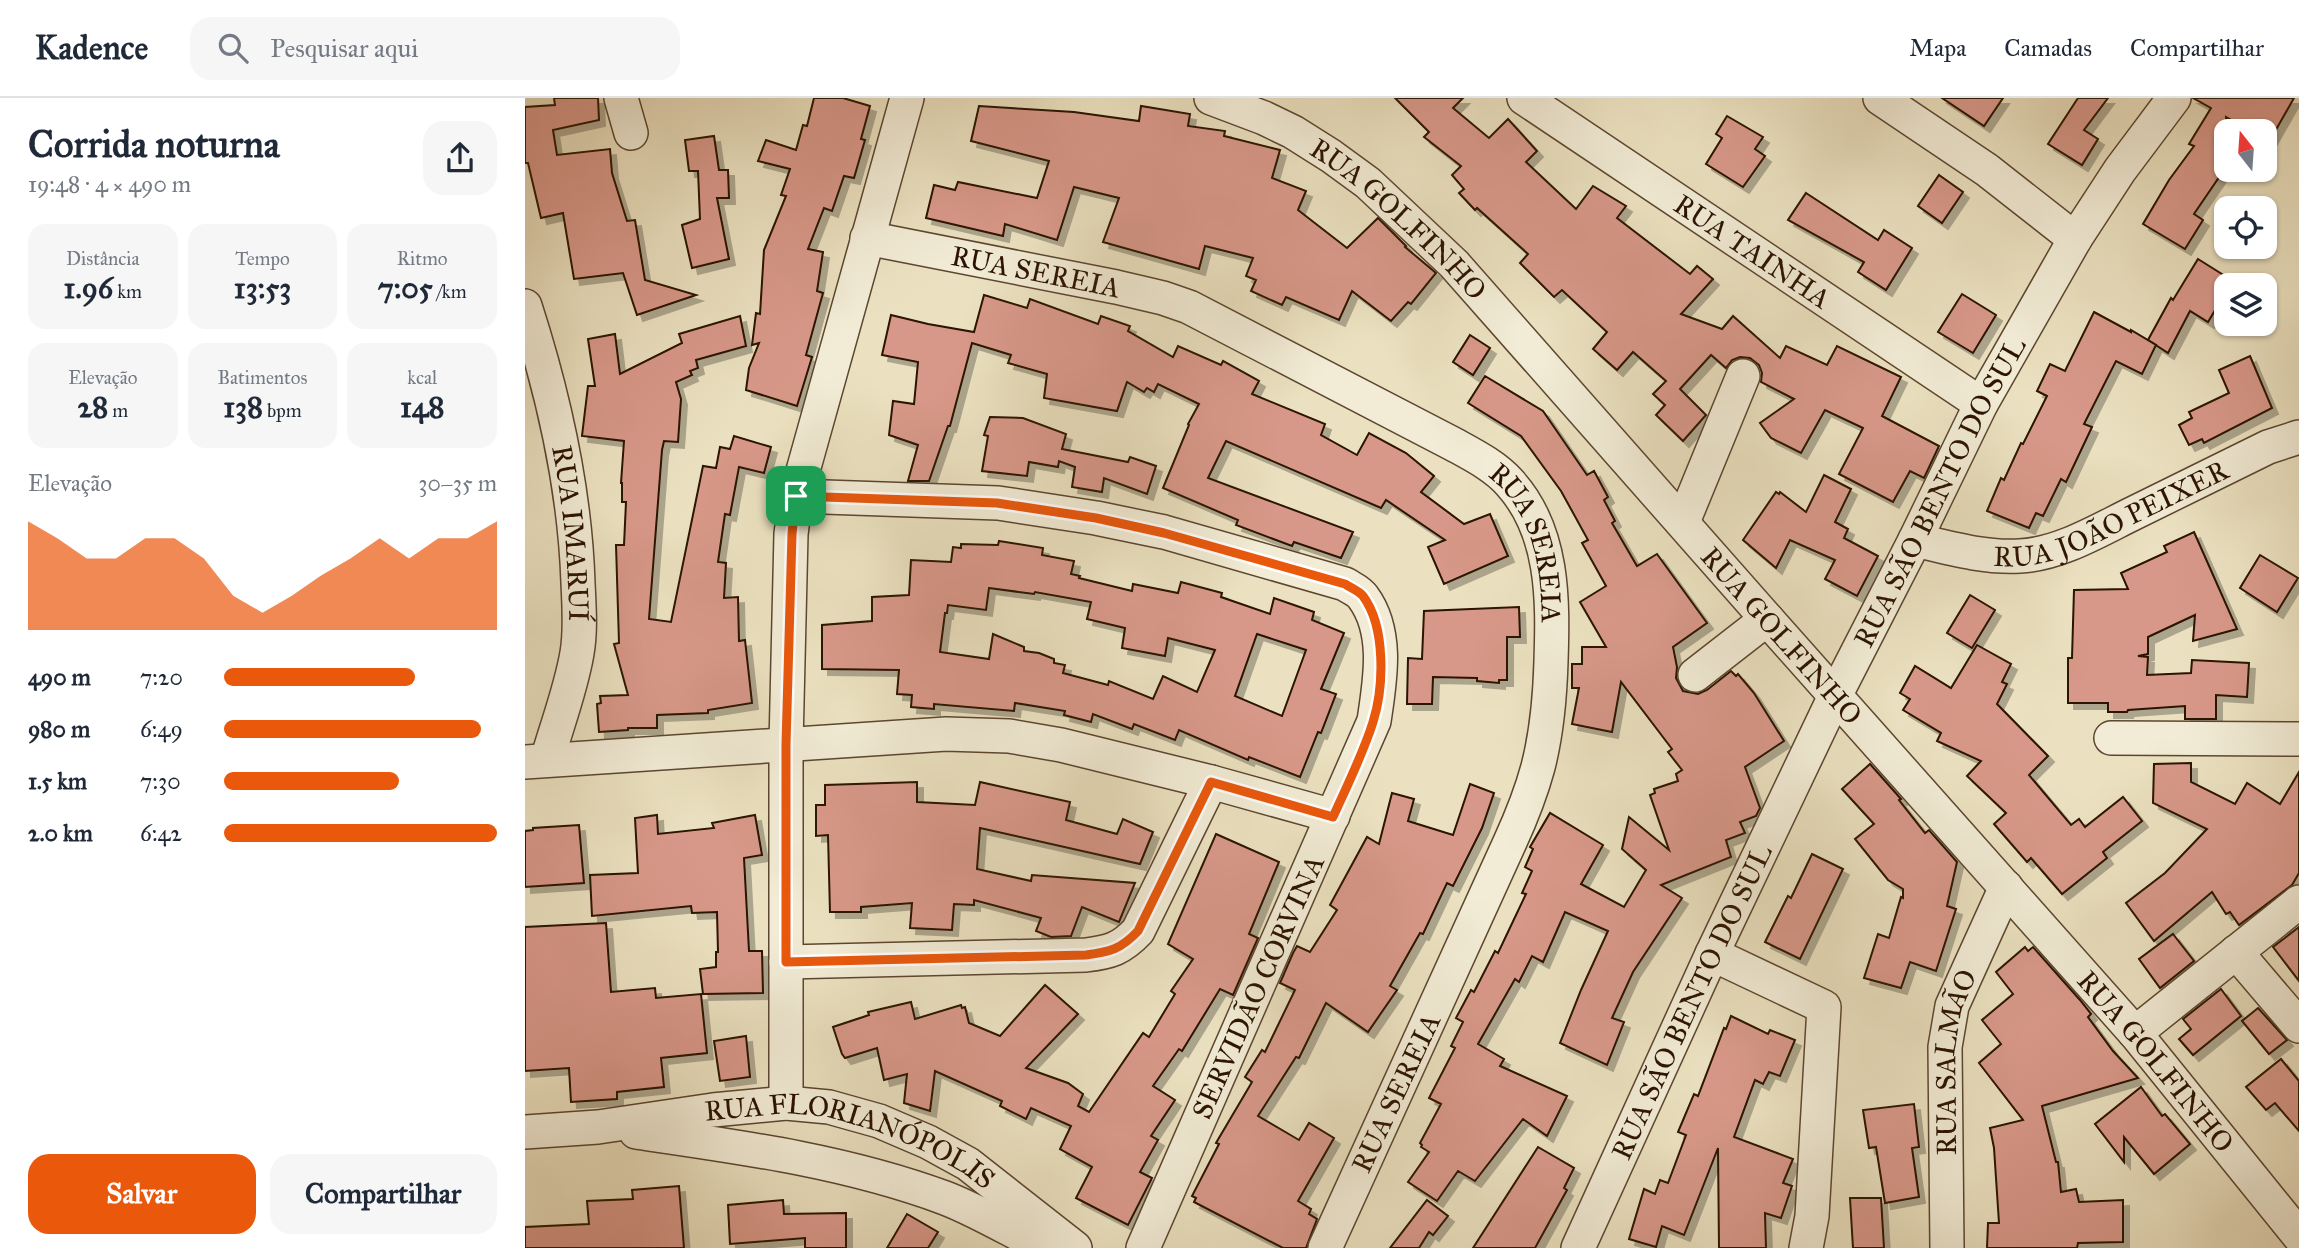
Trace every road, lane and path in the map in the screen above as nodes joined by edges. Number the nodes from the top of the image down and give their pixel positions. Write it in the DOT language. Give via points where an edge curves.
graph roads {
  1 [pos="621,98"];
  2 [pos="907,98"];
  3 [pos="1211,98"];
  4 [pos="1524,98"];
  5 [pos="1880,98"];
  6 [pos="2174,98"];
  7 [pos="631,133"];
  8 [pos="867,238"];
  9 [pos="2075,240"];
  10 [pos="525,306"];
  11 [pos="1743,376"];
  12 [pos="1981,404"];
  13 [pos="2299,437"];
  14 [pos="796,496"];
  15 [pos="1683,522"];
  16 [pos="1915,540"];
  17 [pos="1767,619"];
  18 [pos="1695,675"];
  19 [pos="1835,696"];
  20 [pos="2111,738"];
  21 [pos="2299,739"];
  22 [pos="786,744"];
  23 [pos="536,761"];
  24 [pos="1211,782"];
  25 [pos="1333,817"];
  26 [pos="2006,887"];
  27 [pos="2299,902"];
  28 [pos="2236,952"];
  29 [pos="1712,954"];
  30 [pos="786,962"];
  31 [pos="2299,1026"];
  32 [pos="2135,1033"];
  33 [pos="786,1104"];
  34 [pos="599,1127"];
  35 [pos="525,1132"];
  36 [pos="2299,1236"];
  37 [pos="1046,1248"];
  38 [pos="1075,1248"];
  39 [pos="1143,1248"];
  40 [pos="1325,1248"];
  41 [pos="1578,1248"];
  42 [pos="1806,1248"];
  43 [pos="1947,1248"];
  1 -- 7 [label="street"];
  2 -- 8 [label="street"];
  3 -- 15 [label="street, RUA GOLFINHO" via="1293,132 1368,183 1406,217 1454,264"];
  4 -- 12 [label="street, RUA TAINHA"];
  5 -- 9 [label="street" via="1987,170"];
  6 -- 9 [label="street, RUA SÃO BENTO DO SUL"];
  8 -- 14 [label="street"];
  8 -- 40 [label="street, RUA SEREIA" via="1116,287 1189,307 1489,464 1510,483 1537,527 1551,584 1552,626 1550,698 1538,768 1510,842"];
  9 -- 12 [label="street, RUA SÃO BENTO DO SUL"];
  10 -- 23 [label="street, RUA IMARUÍ" via="560,435 578,568 577,652"];
  11 -- 15 [label="street"];
  12 -- 16 [label="street, RUA SÃO BENTO DO SUL"];
  13 -- 16 [label="street, RUA JOÃO PEIXER" via="2268,447 2048,551 1992,556"];
  14 -- 22 [label="street"];
  14 -- 25 [label="street, SERVIDÃO CORVINA" via="997,503 1082,516 1164,533 1345,584 1362,594 1381,649 1380,682 1374,721"];
  15 -- 17 [label="street, RUA GOLFINHO"];
  16 -- 19 [label="street, RUA SÃO BENTO DO SUL"];
  17 -- 18 [label="street"];
  17 -- 19 [label="street, RUA GOLFINHO"];
  19 -- 26 [label="street, RUA GOLFINHO"];
  19 -- 29 [label="street, RUA SÃO BENTO DO SUL"];
  20 -- 21 [label="street"];
  22 -- 23 [label="street"];
  22 -- 24 [label="street" via="946,734 1009,736 1061,744"];
  22 -- 30 [label="street"];
  24 -- 25 [label="street"];
  24 -- 30 [label="street" via="1138,931 1124,946 1086,955"];
  25 -- 39 [label="street, SERVIDÃO CORVINA"];
  26 -- 32 [label="street, RUA GOLFINHO"];
  26 -- 43 [label="street, RUA SALMÃO" via="1948,1022"];
  27 -- 28 [label="street"];
  28 -- 31 [label="street"];
  28 -- 32 [label="street"];
  29 -- 41 [label="street, RUA SÃO BENTO DO SUL"];
  29 -- 42 [label="street" via="1824,1007 1812,1216"];
  30 -- 33 [label="street"];
  32 -- 36 [label="street, RUA GOLFINHO"];
  33 -- 34 [label="street, RUA FLORIANÓPOLIS"];
  33 -- 38 [label="street, RUA FLORIANÓPOLIS" via="842,1110 928,1142 968,1164"];
  34 -- 35 [label="street, RUA FLORIANÓPOLIS"];
  34 -- 37 [label="street, RUA FLORIANÓPOLIS" via="745,1148 859,1171 948,1199"];
}
